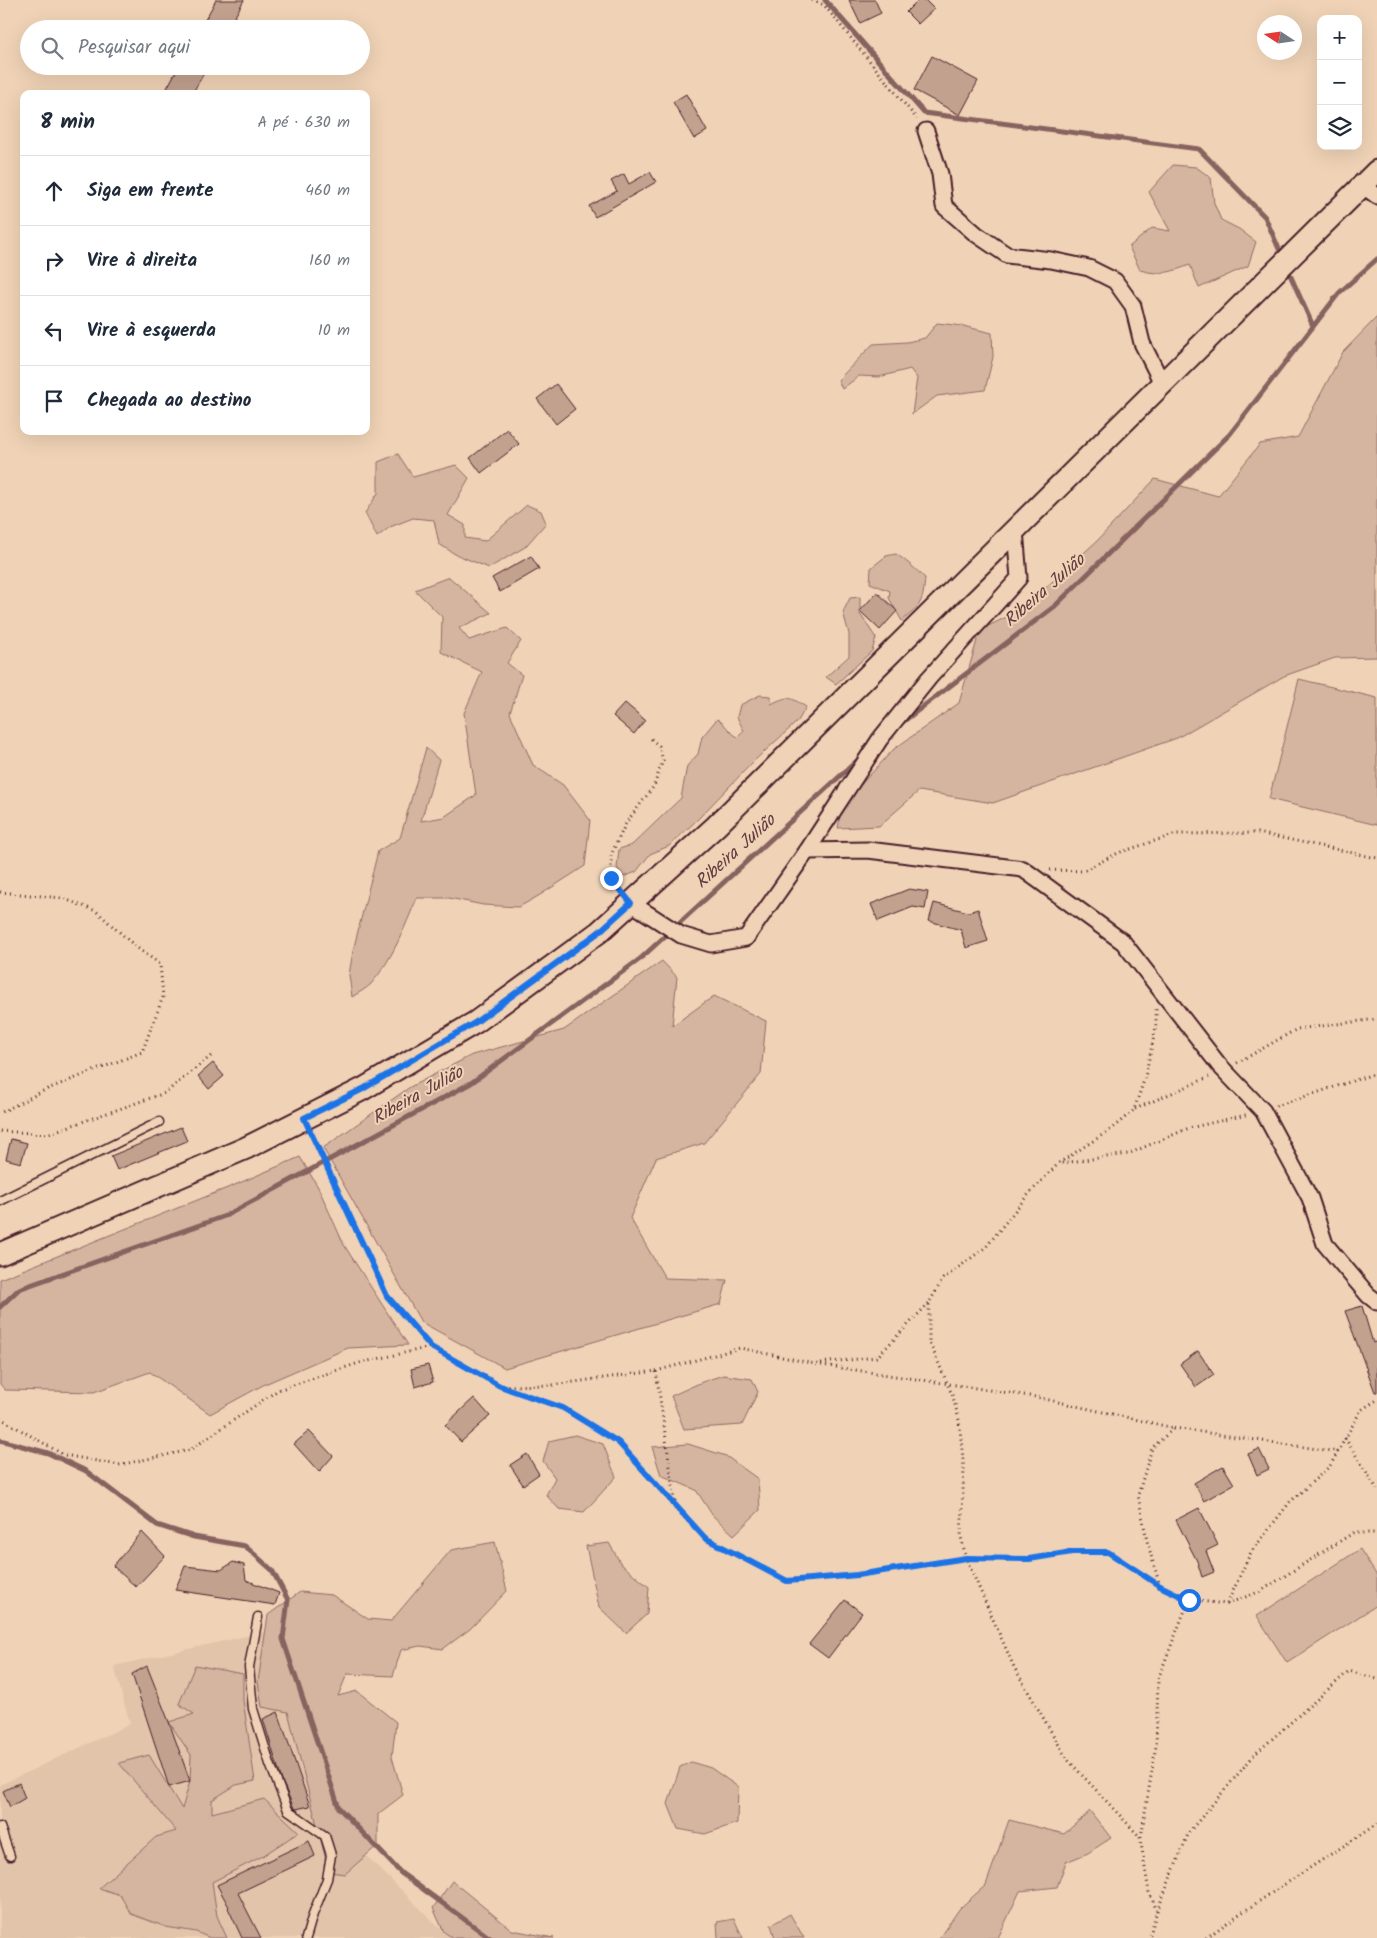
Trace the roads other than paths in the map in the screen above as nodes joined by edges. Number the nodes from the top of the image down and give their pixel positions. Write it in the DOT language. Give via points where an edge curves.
graph roads {
  1 [pos="926,131"];
  2 [pos="1372,184"];
  3 [pos="1162,384"];
  4 [pos="1015,530"];
  5 [pos="807,850"];
  6 [pos="631,903"];
  7 [pos="159,1122"];
  8 [pos="0,1201"];
  9 [pos="0,1254"];
  10 [pos="1377,1302"];
  11 [pos="258,1617"];
  12 [pos="0,1827"];
  13 [pos="10,1856"];
  14 [pos="306,1938"];
  1 -- 3 [label="street" via="940,174 944,206 1007,255 1089,268 1114,281 1133,306 1142,343"];
  2 -- 3 [label="main road"];
  3 -- 4 [label="main road"];
  4 -- 5 [label="street" via="1019,578 929,678 880,740"];
  4 -- 6 [label="main road" via="716,826"];
  5 -- 6 [label="street" via="746,938 711,944 682,935"];
  5 -- 10 [label="street" via="868,850 1023,870 1123,942 1224,1070 1263,1111 1310,1198 1325,1244"];
  6 -- 9 [label="main road" via="599,932 476,1022 363,1089 246,1148"];
  7 -- 8 [label="lane"];
  11 -- 14 [label="lane" via="249,1667 253,1708 270,1764 288,1810 325,1836 331,1855 327,1879"];
  12 -- 13 [label="lane"];
}
